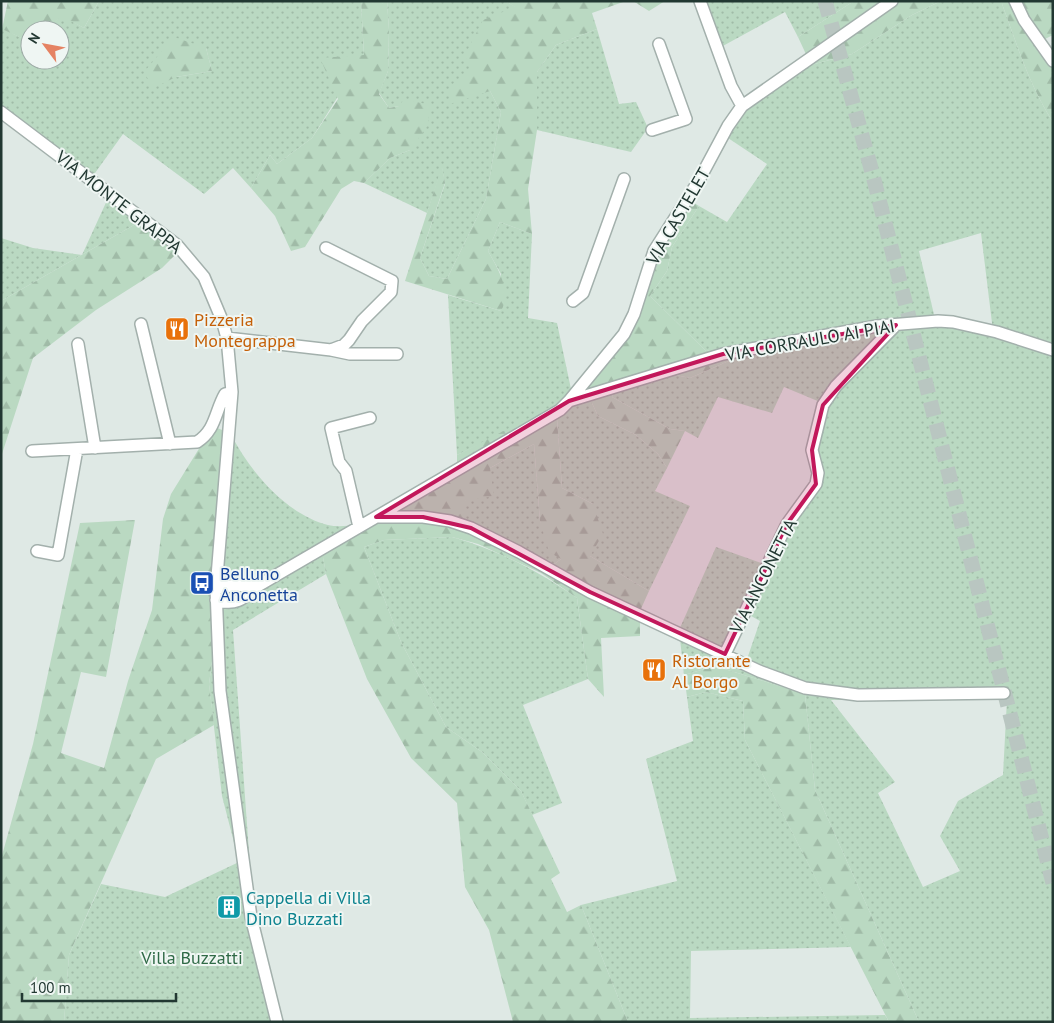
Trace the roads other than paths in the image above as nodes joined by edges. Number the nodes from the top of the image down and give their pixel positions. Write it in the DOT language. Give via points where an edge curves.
graph roads {
  1 [pos="700,1"];
  2 [pos="892,1"];
  3 [pos="1015,1"];
  4 [pos="659,44"];
  5 [pos="1053,61"];
  6 [pos="742,106"];
  7 [pos="1,112"];
  8 [pos="652,130"];
  9 [pos="624,179"];
  10 [pos="326,248"];
  11 [pos="574,301"];
  12 [pos="141,324"];
  13 [pos="896,324"];
  14 [pos="227,338"];
  15 [pos="78,344"];
  16 [pos="331,350"];
  17 [pos="1053,350"];
  18 [pos="397,354"];
  19 [pos="232,392"];
  20 [pos="569,401"];
  21 [pos="370,418"];
  22 [pos="170,444"];
  23 [pos="95,448"];
  24 [pos="77,449"];
  25 [pos="32,452"];
  26 [pos="376,518"];
  27 [pos="359,527"];
  28 [pos="37,551"];
  29 [pos="256,587"];
  30 [pos="216,595"];
  31 [pos="724,654"];
  32 [pos="1004,693"];
  33 [pos="277,1022"];
  1 -- 6 [label="street" via="731,86"];
  2 -- 6 [label="street, VIA CASTELET"];
  3 -- 5 [label="street" via="1024,20"];
  4 -- 8 [label="street" via="686,119"];
  6 -- 20 [label="street, VIA CASTELET" via="654,251 634,314 624,334"];
  7 -- 14 [label="street, VIA MONTE GRAPPA" via="177,245 208,285"];
  9 -- 11 [label="street" via="583,293"];
  10 -- 16 [label="street" via="393,285 391,292 362,321 349,340"];
  12 -- 22 [label="street"];
  13 -- 17 [label="street, VIA CORRAULO AI PIAI" via="953,322"];
  13 -- 20 [label="street, VIA CORRAULO AI PIAI" via="723,354"];
  13 -- 31 [label="street, VIA ANCONETTA" via="836,386 823,405 812,450 818,473 816,484 787,524"];
  14 -- 16 [label="street"];
  14 -- 19 [label="street, VIA MONTE GRAPPA"];
  15 -- 23 [label="street"];
  16 -- 18 [label="street" via="350,354"];
  19 -- 22 [label="street" via="223,397 213,426 204,438 192,443"];
  19 -- 30 [label="street, VIA MONTE GRAPPA"];
  20 -- 26 [label="street, VIA ANCONETTA" via="560,410"];
  21 -- 27 [label="street" via="331,428 338,462 346,471"];
  22 -- 23 [label="street"];
  23 -- 24 [label="street"];
  24 -- 25 [label="street"];
  24 -- 28 [label="street" via="58,555"];
  26 -- 27 [label="street, VIA ANCONETTA"];
  26 -- 31 [label="street, VIA ANCONETTA" via="423,517 471,528 590,592"];
  27 -- 29 [label="street, VIA ANCONETTA"];
  29 -- 30 [label="street" via="235,586"];
  29 -- 30 [label="street, VIA ANCONETTA" via="235,603"];
  30 -- 33 [label="street, VIA MONTE GRAPPA" via="220,691 242,863 251,917"];
  31 -- 32 [label="street, VIA ANCONETTA" via="780,679 831,693"];
}
